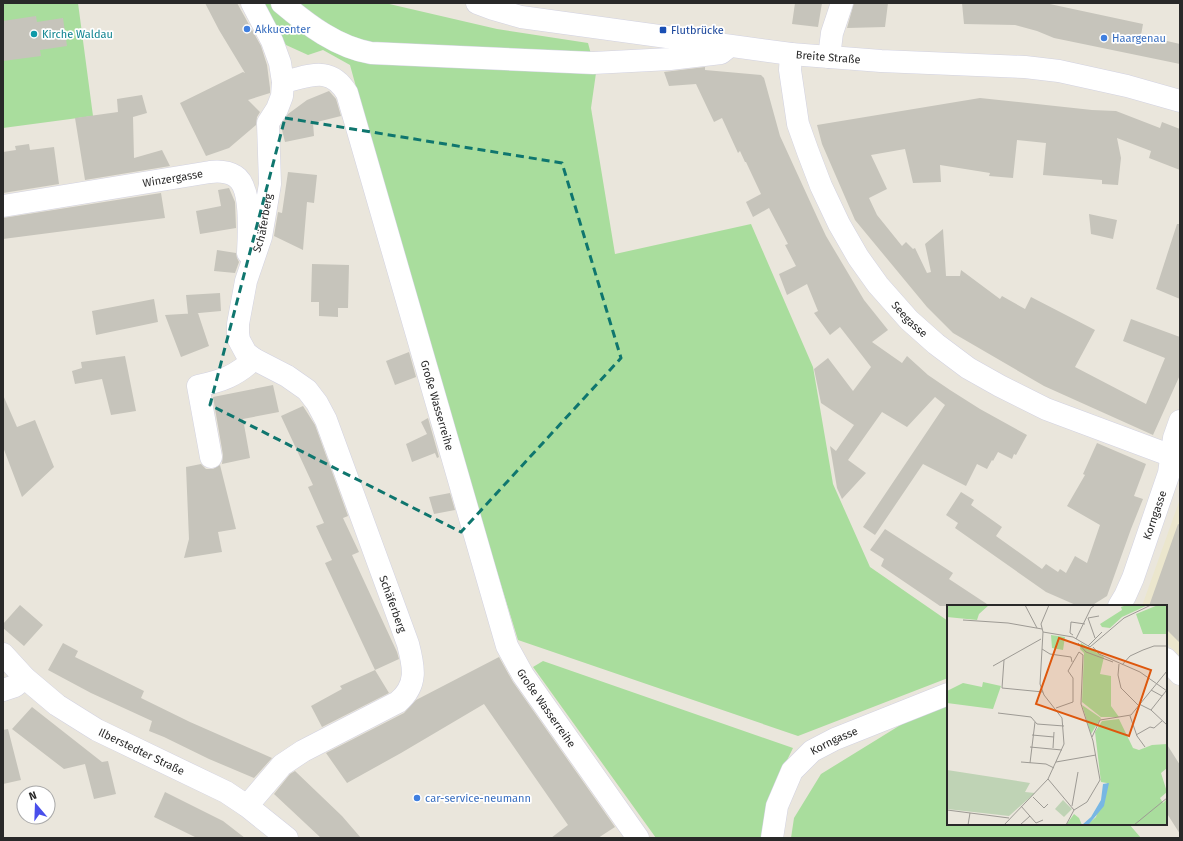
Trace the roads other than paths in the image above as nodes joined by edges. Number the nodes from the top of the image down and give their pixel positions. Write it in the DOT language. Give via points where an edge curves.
graph roads {
  1 [pos="252,3"];
  2 [pos="282,3"];
  3 [pos="476,3"];
  4 [pos="842,3"];
  5 [pos="731,45"];
  6 [pos="791,54"];
  7 [pos="829,57"];
  8 [pos="283,82"];
  9 [pos="1180,101"];
  10 [pos="3,206"];
  11 [pos="246,280"];
  12 [pos="254,359"];
  13 [pos="1176,439"];
  14 [pos="212,457"];
  15 [pos="1120,605"];
  16 [pos="3,654"];
  17 [pos="1167,660"];
  18 [pos="1180,674"];
  19 [pos="25,678"];
  20 [pos="3,690"];
  21 [pos="947,694"];
  22 [pos="247,806"];
  23 [pos="287,838"];
  24 [pos="638,838"];
  25 [pos="772,838"];
  1 -- 8 [label="street" via="272,41 280,63"];
  2 -- 5 [label="street" via="331,38 357,50 371,53 593,63 670,59 721,53"];
  3 -- 5 [label="street, Breite Straße" via="521,17"];
  4 -- 7 [label="street" via="832,32"];
  5 -- 6 [label="street, Breite Straße"];
  6 -- 7 [label="street, Breite Straße"];
  6 -- 13 [label="street, Seegasse" via="790,70 798,124 821,186 858,257 878,285 909,320 968,368 1046,409"];
  7 -- 9 [label="street, Breite Straße" via="1059,71 1128,86"];
  8 -- 11 [label="street, Schäferberg" via="282,96 268,123 270,184 261,237"];
  8 -- 24 [label="street, Große Wasserreihe" via="325,75 341,83 347,93 505,641 523,675"];
  10 -- 11 [label="street, Winzergasse" via="210,172 228,172 240,180 246,198 249,241"];
  11 -- 12 [label="street, Schäferberg" via="238,333 242,347"];
  12 -- 14 [label="street" via="230,377 217,383 198,386"];
  12 -- 22 [label="street, Schäferberg" via="307,390 326,420 408,644 414,674 411,686 398,702 303,751 282,766"];
  13 -- 15 [label="street, Korngasse" via="1169,473 1133,578"];
  16 -- 19 [label="street, Ilberstedter Straße"];
  17 -- 18 [label="street"];
  19 -- 20 [label="street" via="15,686"];
  19 -- 22 [label="street, Ilberstedter Straße" via="57,705 97,730 226,792"];
  21 -- 25 [label="street, Korngasse" via="835,739 812,751 792,771 777,806"];
  22 -- 23 [label="street, Ilberstedter Straße"];
}
